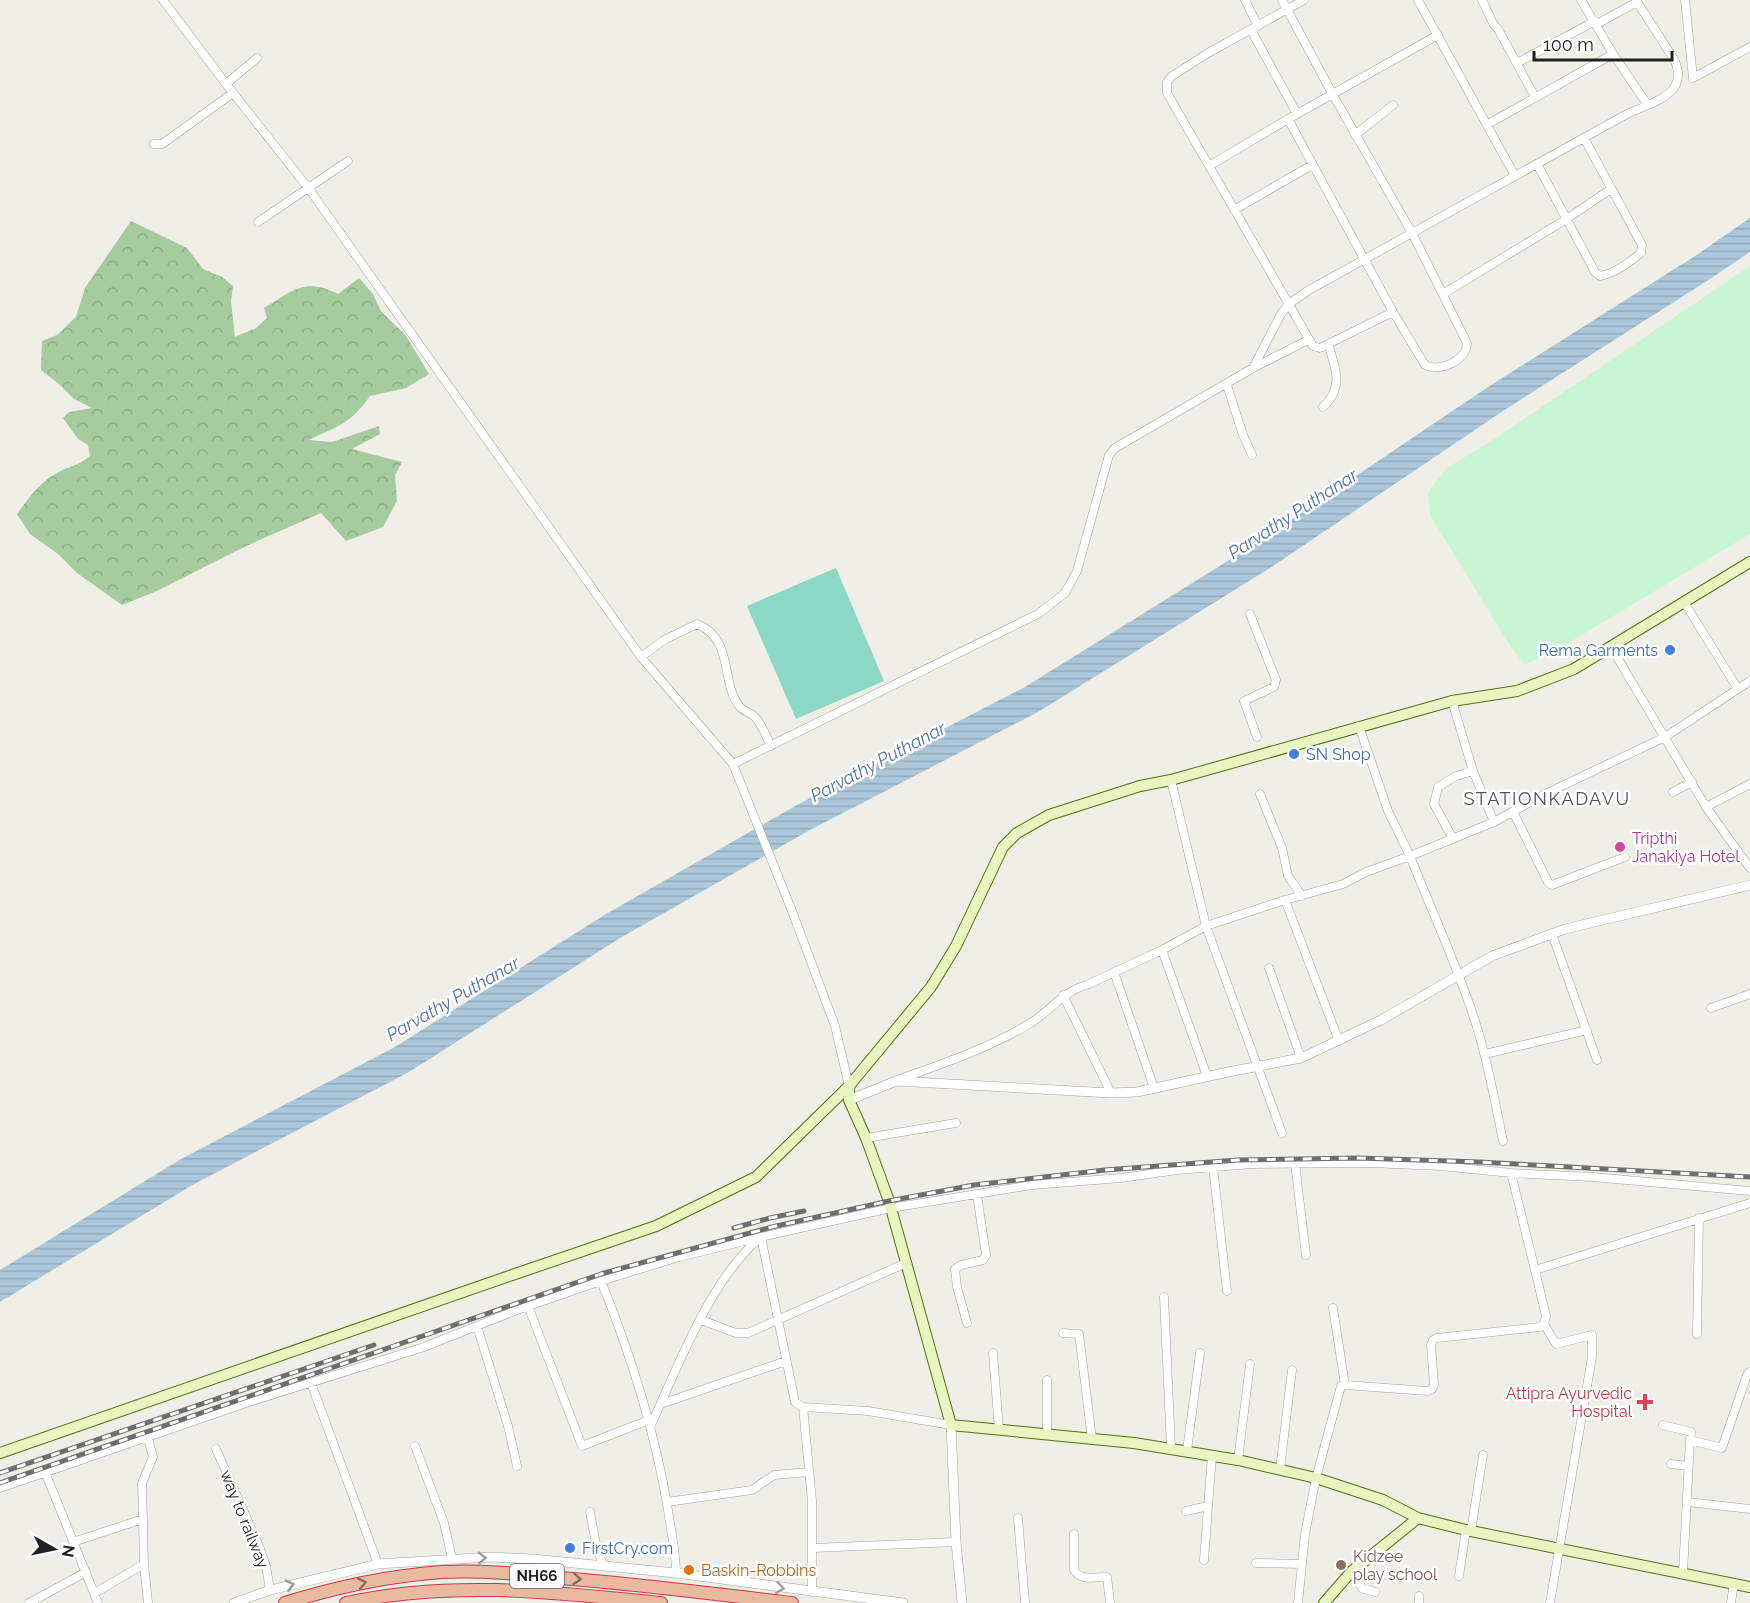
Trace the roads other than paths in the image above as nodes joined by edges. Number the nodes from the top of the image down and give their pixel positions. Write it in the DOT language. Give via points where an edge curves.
graph roads {
  1 [pos="163,0"];
  2 [pos="1245,0"];
  3 [pos="1282,0"];
  4 [pos="1304,0"];
  5 [pos="1418,0"];
  6 [pos="1482,0"];
  7 [pos="1581,0"];
  8 [pos="1685,0"];
  9 [pos="1636,1"];
  10 [pos="1288,10"];
  11 [pos="1596,23"];
  12 [pos="1254,28"];
  13 [pos="1437,35"];
  14 [pos="1750,47"];
  15 [pos="1613,54"];
  16 [pos="257,58"];
  17 [pos="1517,63"];
  18 [pos="226,84"];
  19 [pos="233,93"];
  20 [pos="1332,95"];
  21 [pos="1535,97"];
  22 [pos="1647,104"];
  23 [pos="1394,105"];
  24 [pos="1297,114"];
  25 [pos="1288,119"];
  26 [pos="1488,124"];
  27 [pos="1355,135"];
  28 [pos="1584,138"];
  29 [pos="154,144"];
  30 [pos="348,161"];
  31 [pos="1537,164"];
  32 [pos="1312,165"];
  33 [pos="1209,166"];
  34 [pos="1515,176"];
  35 [pos="309,189"];
  36 [pos="1611,189"];
  37 [pos="1234,210"];
  38 [pos="1565,219"];
  39 [pos="258,222"];
  40 [pos="1412,234"];
  41 [pos="1365,260"];
  42 [pos="1443,294"];
  43 [pos="1289,304"];
  44 [pos="1393,312"];
  45 [pos="1308,340"];
  46 [pos="1328,344"];
  47 [pos="1254,368"];
  48 [pos="1227,385"];
  49 [pos="1323,407"];
  50 [pos="1252,455"];
  51 [pos="1750,562"];
  52 [pos="1684,602"];
  53 [pos="1250,614"];
  54 [pos="1611,647"];
  55 [pos="641,657"];
  56 [pos="1750,681"];
  57 [pos="1738,689"];
  58 [pos="1452,701"];
  59 [pos="1359,726"];
  60 [pos="1257,737"];
  61 [pos="1665,737"];
  62 [pos="771,746"];
  63 [pos="733,764"];
  64 [pos="1473,771"];
  65 [pos="1171,780"];
  66 [pos="1692,782"];
  67 [pos="1750,784"];
  68 [pos="1673,792"];
  69 [pos="1260,794"];
  70 [pos="1706,807"];
  71 [pos="1513,812"];
  72 [pos="1494,822"];
  73 [pos="1453,839"];
  74 [pos="1410,856"];
  75 [pos="1625,857"];
  76 [pos="1750,868"];
  77 [pos="1750,885"];
  78 [pos="1302,896"];
  79 [pos="1285,900"];
  80 [pos="1206,926"];
  81 [pos="1552,934"];
  82 [pos="1162,950"];
  83 [pos="1269,968"];
  84 [pos="1114,972"];
  85 [pos="1458,975"];
  86 [pos="1750,994"];
  87 [pos="1063,996"];
  88 [pos="1711,1008"];
  89 [pos="1587,1030"];
  90 [pos="1339,1041"];
  91 [pos="1485,1054"];
  92 [pos="1301,1058"];
  93 [pos="1597,1060"];
  94 [pos="1258,1065"];
  95 [pos="1207,1076"];
  96 [pos="896,1081"];
  97 [pos="849,1086"];
  98 [pos="1154,1088"];
  99 [pos="1110,1093"];
  100 [pos="849,1100"];
  101 [pos="956,1123"];
  102 [pos="1282,1133"];
  103 [pos="866,1138"];
  104 [pos="1503,1141"];
  105 [pos="1295,1163"];
  106 [pos="1214,1167"];
  107 [pos="1511,1173"];
  108 [pos="1750,1191"];
  109 [pos="977,1195"];
  110 [pos="1750,1203"];
  111 [pos="891,1208"];
  112 [pos="1699,1218"];
  113 [pos="761,1236"];
  114 [pos="1306,1255"];
  115 [pos="906,1263"];
  116 [pos="1535,1270"];
  117 [pos="601,1281"];
  118 [pos="1227,1291"];
  119 [pos="1164,1297"];
  120 [pos="528,1306"];
  121 [pos="1332,1308"];
  122 [pos="701,1320"];
  123 [pos="779,1321"];
  124 [pos="967,1323"];
  125 [pos="1544,1324"];
  126 [pos="477,1326"];
  127 [pos="1063,1333"];
  128 [pos="1696,1334"];
  129 [pos="993,1353"];
  130 [pos="1200,1353"];
  131 [pos="786,1361"];
  132 [pos="1250,1364"];
  133 [pos="1292,1370"];
  134 [pos="1750,1372"];
  135 [pos="1047,1380"];
  136 [pos="311,1383"];
  137 [pos="1345,1384"];
  138 [pos="661,1404"];
  139 [pos="803,1407"];
  140 [pos="650,1423"];
  141 [pos="951,1425"];
  142 [pos="1663,1425"];
  143 [pos="999,1430"];
  144 [pos="1047,1434"];
  145 [pos="148,1438"];
  146 [pos="1092,1439"];
  147 [pos="1690,1440"];
  148 [pos="415,1446"];
  149 [pos="1171,1448"];
  150 [pos="216,1449"];
  151 [pos="1187,1450"];
  152 [pos="0,1453"];
  153 [pos="1212,1455"];
  154 [pos="1483,1455"];
  155 [pos="1238,1460"];
  156 [pos="1671,1464"];
  157 [pos="517,1466"];
  158 [pos="1688,1466"];
  159 [pos="1280,1469"];
  160 [pos="45,1472"];
  161 [pos="809,1472"];
  162 [pos="1316,1478"];
  163 [pos="0,1488"];
  164 [pos="667,1502"];
  165 [pos="1688,1502"];
  166 [pos="1208,1506"];
  167 [pos="1750,1509"];
  168 [pos="1186,1510"];
  169 [pos="590,1512"];
  170 [pos="1018,1518"];
  171 [pos="1418,1518"];
  172 [pos="143,1519"];
  173 [pos="1468,1531"];
  174 [pos="1074,1534"];
  175 [pos="73,1542"];
  176 [pos="956,1542"];
  177 [pos="813,1548"];
  178 [pos="1559,1548"];
  179 [pos="452,1559"];
  180 [pos="1204,1560"];
  181 [pos="1256,1563"];
  182 [pos="144,1564"];
  183 [pos="378,1564"];
  184 [pos="1302,1564"];
  185 [pos="603,1566"];
  186 [pos="86,1572"];
  187 [pos="1351,1572"];
  188 [pos="1683,1572"];
  189 [pos="676,1573"];
  190 [pos="1459,1576"];
  191 [pos="1734,1583"];
  192 [pos="1750,1587"];
  193 [pos="270,1590"];
  194 [pos="812,1592"];
  195 [pos="1375,1592"];
  196 [pos="95,1593"];
  197 [pos="28,1603"];
  198 [pos="98,1603"];
  199 [pos="148,1603"];
  200 [pos="234,1603"];
  201 [pos="285,1603"];
  202 [pos="346,1603"];
  203 [pos="661,1603"];
  204 [pos="792,1603"];
  205 [pos="903,1603"];
  206 [pos="962,1603"];
  207 [pos="1025,1603"];
  208 [pos="1110,1603"];
  209 [pos="1298,1603"];
  210 [pos="1324,1603"];
  211 [pos="1550,1603"];
  212 [pos="1731,1603"];
  1 -- 18 [label="street"];
  2 -- 12 [label="street"];
  3 -- 10 [label="street"];
  4 -- 10 [label="street"];
  5 -- 13 [label="street"];
  6 -- 17 [label="street"];
  7 -- 11 [label="street"];
  8 -- 14 [label="street" via="1693,78"];
  9 -- 11 [label="street"];
  9 -- 22 [label="street" via="1675,61 1680,78 1680,84 1668,94"];
  10 -- 12 [label="street"];
  10 -- 20 [label="street"];
  11 -- 15 [label="street"];
  11 -- 17 [label="street"];
  12 -- 24 [label="street"];
  12 -- 33 [label="street" via="1167,82 1168,97"];
  13 -- 20 [label="street"];
  13 -- 26 [label="street"];
  15 -- 21 [label="street"];
  15 -- 22 [label="street"];
  16 -- 18 [label="street"];
  17 -- 21 [label="street"];
  18 -- 19 [label="street"];
  19 -- 29 [label="street" via="162,144"];
  19 -- 35 [label="street"];
  20 -- 24 [label="street"];
  20 -- 27 [label="street"];
  21 -- 26 [label="street"];
  22 -- 28 [label="street"];
  23 -- 27 [label="street"];
  24 -- 25 [label="street"];
  25 -- 32 [label="street"];
  25 -- 33 [label="street"];
  26 -- 34 [label="street"];
  27 -- 40 [label="street"];
  28 -- 31 [label="street"];
  28 -- 36 [label="street"];
  30 -- 35 [label="street"];
  31 -- 34 [label="street"];
  31 -- 38 [label="street"];
  32 -- 37 [label="street"];
  32 -- 41 [label="street"];
  33 -- 37 [label="street"];
  34 -- 40 [label="street"];
  35 -- 39 [label="street"];
  35 -- 55 [label="street"];
  36 -- 38 [label="street"];
  36 -- 38 [label="street" via="1642,245 1636,257 1600,276 1594,272"];
  37 -- 43 [label="street"];
  38 -- 42 [label="street"];
  40 -- 41 [label="street"];
  40 -- 42 [label="street"];
  41 -- 43 [label="street"];
  41 -- 44 [label="street"];
  42 -- 44 [label="street" via="1467,343 1463,356 1443,366 1433,368 1425,364"];
  43 -- 45 [label="street"];
  43 -- 47 [label="street"];
  44 -- 46 [label="street"];
  45 -- 46 [label="street" via="1316,348"];
  45 -- 47 [label="street"];
  46 -- 49 [label="street" via="1338,375 1331,399"];
  47 -- 48 [label="street"];
  48 -- 50 [label="street"];
  48 -- 62 [label="street" via="1109,455 1077,571 1065,592 1038,614"];
  51 -- 52 [label="main road"];
  52 -- 54 [label="main road"];
  52 -- 57 [label="street"];
  53 -- 60 [label="street" via="1276,680 1275,687 1244,701"];
  54 -- 58 [label="main road" via="1574,669 1517,691"];
  54 -- 61 [label="street"];
  55 -- 62 [label="street" via="697,624 708,628 727,664 731,690 740,707 756,718"];
  55 -- 63 [label="street"];
  56 -- 57 [label="street"];
  57 -- 61 [label="street"];
  58 -- 59 [label="main road"];
  58 -- 64 [label="street"];
  59 -- 65 [label="main road"];
  59 -- 74 [label="street" via="1388,811"];
  61 -- 66 [label="street"];
  61 -- 71 [label="street"];
  62 -- 63 [label="street"];
  63 -- 97 [label="street" via="835,1026"];
  64 -- 72 [label="street"];
  64 -- 73 [label="street" via="1438,787 1434,804"];
  65 -- 80 [label="street"];
  65 -- 97 [label="main road" via="1048,815 1017,832 1003,847 956,946 931,987"];
  66 -- 68 [label="street"];
  66 -- 70 [label="street"];
  67 -- 70 [label="street"];
  69 -- 78 [label="street" via="1282,848 1288,876"];
  70 -- 76 [label="street"];
  71 -- 72 [label="street"];
  71 -- 75 [label="street" via="1552,885"];
  72 -- 73 [label="street"];
  73 -- 74 [label="street"];
  74 -- 78 [label="street" via="1343,885"];
  74 -- 85 [label="street"];
  77 -- 81 [label="street"];
  78 -- 79 [label="street"];
  79 -- 80 [label="street"];
  79 -- 90 [label="street"];
  80 -- 82 [label="street"];
  80 -- 94 [label="street"];
  81 -- 85 [label="street" via="1491,956"];
  81 -- 89 [label="street"];
  82 -- 84 [label="street"];
  82 -- 95 [label="street"];
  83 -- 92 [label="street"];
  84 -- 87 [label="street"];
  84 -- 98 [label="street"];
  85 -- 90 [label="street"];
  85 -- 91 [label="street"];
  86 -- 88 [label="street"];
  87 -- 96 [label="street" via="1031,1023 967,1056"];
  87 -- 99 [label="street"];
  89 -- 91 [label="street"];
  89 -- 93 [label="street"];
  90 -- 92 [label="street"];
  91 -- 104 [label="street"];
  92 -- 94 [label="street"];
  94 -- 95 [label="street"];
  94 -- 102 [label="street"];
  95 -- 98 [label="street"];
  96 -- 99 [label="street"];
  96 -- 100 [label="street"];
  97 -- 100 [label="main road"];
  97 -- 152 [label="main road" via="756,1177 656,1226"];
  98 -- 99 [label="street"];
  100 -- 103 [label="main road"];
  101 -- 103 [label="street"];
  103 -- 111 [label="main road"];
  105 -- 106 [label="street"];
  105 -- 107 [label="street" via="1441,1166"];
  105 -- 114 [label="street"];
  106 -- 109 [label="street" via="1032,1185"];
  106 -- 118 [label="street"];
  107 -- 108 [label="street"];
  107 -- 116 [label="street"];
  109 -- 111 [label="street"];
  109 -- 124 [label="street" via="986,1256 955,1269"];
  110 -- 112 [label="street"];
  111 -- 113 [label="street"];
  111 -- 115 [label="main road"];
  112 -- 116 [label="street"];
  112 -- 128 [label="street"];
  113 -- 117 [label="street"];
  113 -- 122 [label="street" via="731,1269"];
  113 -- 123 [label="street"];
  115 -- 123 [label="street"];
  115 -- 141 [label="main road"];
  116 -- 125 [label="street" via="1546,1316"];
  117 -- 120 [label="street"];
  117 -- 140 [label="street"];
  119 -- 149 [label="street"];
  120 -- 126 [label="street"];
  120 -- 140 [label="street" via="582,1446"];
  121 -- 137 [label="street"];
  122 -- 123 [label="street" via="742,1334"];
  122 -- 138 [label="street"];
  123 -- 131 [label="street"];
  125 -- 137 [label="street" via="1433,1340 1434,1385 1428,1390"];
  125 -- 178 [label="street" via="1556,1344 1592,1335 1592,1357"];
  126 -- 136 [label="street"];
  126 -- 157 [label="street"];
  127 -- 146 [label="street" via="1079,1334"];
  129 -- 143 [label="street"];
  130 -- 151 [label="street"];
  131 -- 138 [label="street"];
  131 -- 139 [label="street" via="793,1398"];
  132 -- 155 [label="street"];
  133 -- 159 [label="street"];
  134 -- 147 [label="street" via="1722,1448"];
  135 -- 144 [label="street"];
  136 -- 145 [label="street"];
  136 -- 183 [label="street"];
  137 -- 162 [label="street" via="1340,1389"];
  138 -- 140 [label="street"];
  139 -- 141 [label="street" via="868,1410"];
  139 -- 161 [label="street"];
  140 -- 164 [label="street"];
  141 -- 143 [label="main road"];
  141 -- 176 [label="street"];
  142 -- 147 [label="street" via="1691,1432"];
  143 -- 144 [label="main road"];
  144 -- 146 [label="main road"];
  145 -- 160 [label="street"];
  145 -- 172 [label="street" via="153,1457 142,1482"];
  146 -- 149 [label="main road"];
  147 -- 158 [label="street"];
  148 -- 179 [label="street" via="444,1523"];
  149 -- 151 [label="main road"];
  150 -- 193 [label="street, way to railway" via="266,1566"];
  151 -- 153 [label="main road"];
  153 -- 155 [label="main road"];
  153 -- 166 [label="street"];
  154 -- 173 [label="street"];
  155 -- 159 [label="main road"];
  156 -- 158 [label="street"];
  158 -- 165 [label="street"];
  159 -- 162 [label="main road"];
  160 -- 163 [label="street"];
  160 -- 175 [label="street"];
  161 -- 164 [label="street" via="774,1475 752,1490"];
  161 -- 177 [label="street"];
  162 -- 171 [label="main road" via="1383,1500"];
  162 -- 184 [label="street"];
  164 -- 189 [label="street" via="676,1549"];
  165 -- 167 [label="street"];
  165 -- 188 [label="street"];
  166 -- 168 [label="street"];
  166 -- 180 [label="street"];
  169 -- 185 [label="street"];
  170 -- 207 [label="street"];
  171 -- 173 [label="main road"];
  171 -- 187 [label="main road"];
  172 -- 175 [label="street"];
  172 -- 182 [label="street"];
  173 -- 178 [label="main road"];
  173 -- 190 [label="street"];
  174 -- 208 [label="street" via="1074,1570 1082,1577 1107,1577"];
  175 -- 186 [label="street"];
  176 -- 177 [label="street"];
  176 -- 206 [label="street"];
  177 -- 194 [label="street"];
  178 -- 188 [label="main road"];
  178 -- 211 [label="street"];
  179 -- 183 [label="street"];
  179 -- 185 [label="street, one-way" via="491,1557"];
  181 -- 184 [label="street"];
  182 -- 196 [label="street"];
  182 -- 199 [label="street"];
  193 -- 183 [label="street, one-way"];
  184 -- 209 [label="street"];
  185 -- 189 [label="street"];
  186 -- 196 [label="street"];
  186 -- 197 [label="street"];
  187 -- 195 [label="street" via="1363,1589"];
  187 -- 210 [label="main road"];
  188 -- 191 [label="main road"];
  189 -- 194 [label="street, one-way"];
  191 -- 192 [label="main road"];
  191 -- 212 [label="street"];
  193 -- 200 [label="street"];
  194 -- 205 [label="street"];
  196 -- 198 [label="street"];
  201 -- 204 [label="highway, NH66, one-way" via="366,1582 444,1572 499,1572 628,1583"];
  202 -- 203 [label="highway, NH66" via="461,1589 544,1591"];
}
